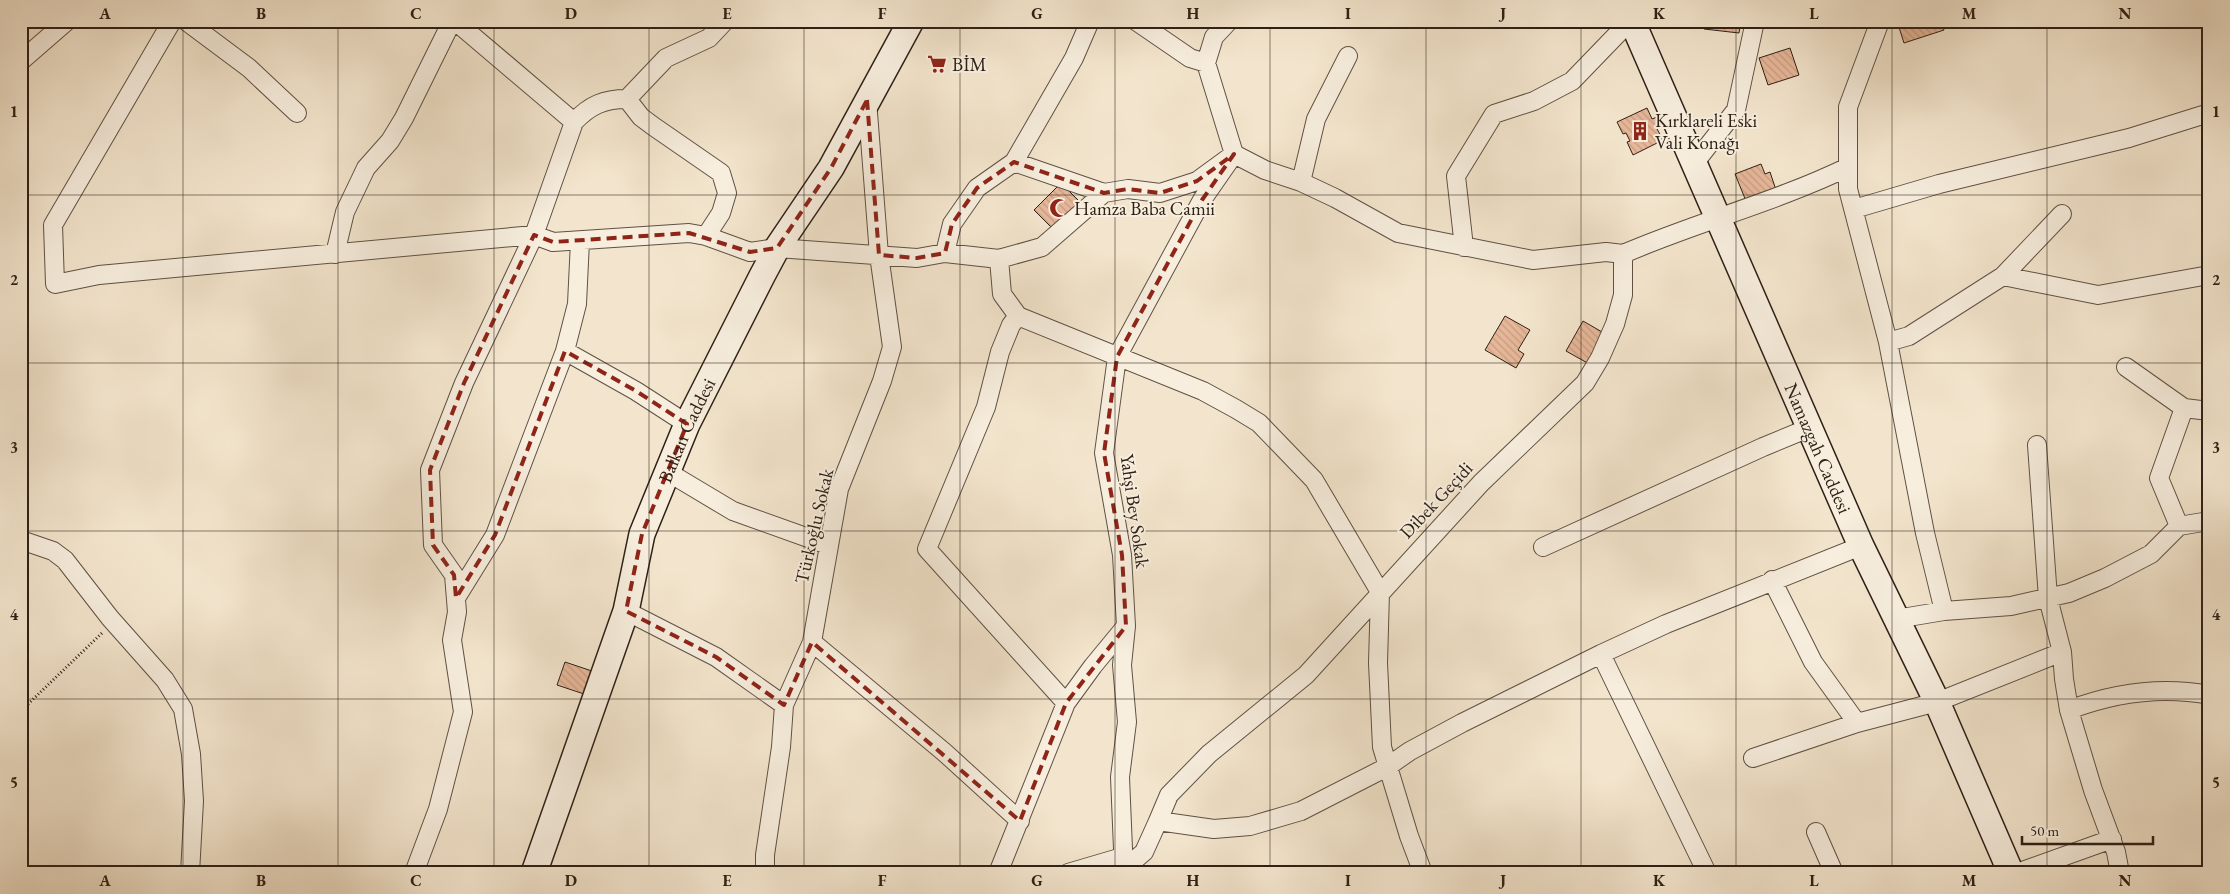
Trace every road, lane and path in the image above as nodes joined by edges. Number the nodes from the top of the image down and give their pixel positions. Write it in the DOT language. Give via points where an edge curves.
graph roads {
  1 [pos="67,21"];
  2 [pos="172,21"];
  3 [pos="186,21"];
  4 [pos="454,21"];
  5 [pos="725,21"];
  6 [pos="911,21"];
  7 [pos="1090,21"];
  8 [pos="1136,21"];
  9 [pos="1228,21"];
  10 [pos="1631,21"];
  11 [pos="1755,21"];
  12 [pos="1880,21"];
  13 [pos="1348,56"];
  14 [pos="21,61"];
  15 [pos="1206,63"];
  16 [pos="628,99"];
  17 [pos="867,100"];
  18 [pos="296,113"];
  19 [pos="2209,113"];
  20 [pos="574,122"];
  21 [pos="1234,154"];
  22 [pos="1014,162"];
  23 [pos="1693,165"];
  24 [pos="1848,167"];
  25 [pos="1302,182"];
  26 [pos="1104,193"];
  27 [pos="1854,209"];
  28 [pos="2062,214"];
  29 [pos="1717,219"];
  30 [pos="534,235"];
  31 [pos="706,236"];
  32 [pos="580,241"];
  33 [pos="1464,247"];
  34 [pos="777,248"];
  35 [pos="945,253"];
  36 [pos="335,254"];
  37 [pos="1623,254"];
  38 [pos="879,255"];
  39 [pos="998,259"];
  40 [pos="2209,275"];
  41 [pos="2003,276"];
  42 [pos="1018,316"];
  43 [pos="1888,342"];
  44 [pos="565,351"];
  45 [pos="1117,357"];
  46 [pos="2126,367"];
  47 [pos="2184,408"];
  48 [pos="2209,411"];
  49 [pos="687,424"];
  50 [pos="1809,428"];
  51 [pos="2037,445"];
  52 [pos="666,471"];
  53 [pos="2209,521"];
  54 [pos="2179,526"];
  55 [pos="21,540"];
  56 [pos="828,545"];
  57 [pos="1861,546"];
  58 [pos="1543,547"];
  59 [pos="1772,580"];
  60 [pos="1380,592"];
  61 [pos="456,598"];
  62 [pos="2048,598"];
  63 [pos="626,610"];
  64 [pos="1944,611"];
  65 [pos="1896,619"];
  66 [pos="114,622"];
  67 [pos="1126,626"];
  68 [pos="812,642"];
  69 [pos="2062,652"];
  70 [pos="1601,654"];
  71 [pos="2209,695"];
  72 [pos="1937,702"];
  73 [pos="1066,703"];
  74 [pos="784,705"];
  75 [pos="2069,710"];
  76 [pos="21,712"];
  77 [pos="1857,723"];
  78 [pos="1753,758"];
  79 [pos="1387,767"];
  80 [pos="1020,821"];
  81 [pos="1158,821"];
  82 [pos="1816,832"];
  83 [pos="2112,839"];
  84 [pos="1124,871"];
  85 [pos="190,873"];
  86 [pos="414,873"];
  87 [pos="534,873"];
  88 [pos="765,873"];
  89 [pos="998,873"];
  90 [pos="1068,873"];
  91 [pos="1423,873"];
  92 [pos="1707,873"];
  93 [pos="1834,873"];
  94 [pos="2011,873"];
  95 [pos="2017,873"];
  96 [pos="2120,873"];
  1 -- 14 [label="street"];
  2 -- 36 [label="street" via="53,225 55,284 99,275"];
  3 -- 18 [label="street" via="249,68"];
  4 -- 20 [label="street"];
  4 -- 36 [label="street" via="404,118 390,141 366,168 344,212"];
  5 -- 16 [label="street" via="709,38 666,58"];
  6 -- 17 [label="main road, Balkan Caddesi"];
  7 -- 22 [label="street" via="1074,58"];
  8 -- 15 [label="street" via="1190,58"];
  9 -- 15 [label="street" via="1214,37"];
  10 -- 23 [label="main road, Namazgah Caddesi"];
  10 -- 33 [label="street" via="1572,81 1534,101 1494,114 1456,176"];
  11 -- 23 [label="street" via="1736,110"];
  12 -- 24 [label="street" via="1848,107"];
  13 -- 25 [label="street" via="1316,118"];
  15 -- 21 [label="street"];
  16 -- 20 [label="street" via="609,99 588,108"];
  16 -- 31 [label="street" via="642,117 721,173 727,193 721,213"];
  17 -- 34 [label="main road, Balkan Caddesi" via="830,168"];
  17 -- 38 [label="street, Türkoğlu Sokak"];
  19 -- 27 [label="street" via="2129,138 1939,184"];
  20 -- 30 [label="street"];
  21 -- 25 [label="street" via="1265,170"];
  21 -- 26 [label="street" via="1196,181 1160,193 1128,189"];
  21 -- 45 [label="street, Yahşi Bey Sokak" via="1202,200"];
  22 -- 26 [label="street"];
  22 -- 35 [label="street" via="977,188 952,224"];
  23 -- 29 [label="main road, Namazgah Caddesi"];
  24 -- 27 [label="street" via="1848,189"];
  24 -- 29 [label="street" via="1811,185"];
  25 -- 33 [label="street" via="1398,234"];
  26 -- 39 [label="street" via="1042,247"];
  27 -- 43 [label="street"];
  28 -- 41 [label="street"];
  29 -- 37 [label="street" via="1671,233"];
  29 -- 50 [label="main road, Namazgah Caddesi"];
  30 -- 32 [label="street" via="553,242"];
  30 -- 36 [label="street"];
  30 -- 61 [label="street" via="464,383 430,470 433,545 454,575"];
  31 -- 32 [label="street" via="689,233"];
  31 -- 34 [label="street" via="750,252"];
  32 -- 44 [label="street" via="577,304"];
  33 -- 37 [label="street" via="1533,260 1606,252"];
  34 -- 38 [label="street"];
  34 -- 49 [label="main road, Balkan Caddesi"];
  35 -- 38 [label="street" via="917,258"];
  35 -- 39 [label="street"];
  37 -- 60 [label="street, Dibek Geçidi" via="1621,302 1600,358 1585,383 1480,483"];
  38 -- 56 [label="street, Türkoğlu Sokak" via="892,346 882,382 840,489"];
  39 -- 42 [label="street" via="1002,294"];
  40 -- 41 [label="street" via="2098,295"];
  41 -- 43 [label="street" via="1909,336"];
  42 -- 45 [label="street"];
  42 -- 73 [label="street" via="1000,352 986,407 927,549"];
  43 -- 64 [label="street" via="1925,533"];
  44 -- 49 [label="street"];
  44 -- 61 [label="street" via="495,535"];
  45 -- 60 [label="street" via="1203,391 1259,423 1314,480"];
  45 -- 67 [label="street, Yahşi Bey Sokak" via="1104,453 1122,555"];
  46 -- 47 [label="street"];
  47 -- 48 [label="street"];
  47 -- 54 [label="street" via="2159,478"];
  49 -- 52 [label="main road, Balkan Caddesi"];
  50 -- 57 [label="main road, Namazgah Caddesi"];
  50 -- 58 [label="street"];
  51 -- 62 [label="street"];
  52 -- 56 [label="street" via="734,511"];
  52 -- 63 [label="main road, Balkan Caddesi" via="642,534"];
  53 -- 54 [label="street"];
  54 -- 62 [label="street" via="2151,554 2105,578"];
  55 -- 66 [label="street" via="53,551 65,560"];
  56 -- 68 [label="street, Türkoğlu Sokak"];
  57 -- 59 [label="street"];
  57 -- 65 [label="main road, Namazgah Caddesi"];
  59 -- 70 [label="street"];
  59 -- 77 [label="street" via="1813,662"];
  60 -- 79 [label="street" via="1378,663 1382,747"];
  60 -- 81 [label="street, Dibek Geçidi" via="1306,675 1209,754 1175,788"];
  61 -- 86 [label="street" via="452,640 463,712 438,809"];
  62 -- 64 [label="street" via="2011,606"];
  62 -- 69 [label="street"];
  63 -- 74 [label="street" via="716,657"];
  63 -- 87 [label="main road, Balkan Caddesi"];
  64 -- 65 [label="street"];
  65 -- 72 [label="main road, Namazgah Caddesi"];
  66 -- 76 [label="path"];
  66 -- 85 [label="street" via="165,680 183,709 191,754 194,801"];
  67 -- 73 [label="street"];
  67 -- 84 [label="street, Yahşi Bey Sokak" via="1122,665 1127,722 1120,777"];
  68 -- 74 [label="street, Türkoğlu Sokak"];
  68 -- 80 [label="street" via="937,746"];
  69 -- 72 [label="street"];
  69 -- 75 [label="street"];
  70 -- 79 [label="street" via="1462,723"];
  70 -- 92 [label="street"];
  71 -- 75 [label="street" via="2183,690 2128,693"];
  72 -- 77 [label="street"];
  72 -- 94 [label="main road, Namazgah Caddesi"];
  73 -- 80 [label="street"];
  74 -- 88 [label="street, Türkoğlu Sokak"];
  75 -- 83 [label="street" via="2092,790"];
  77 -- 78 [label="street"];
  79 -- 81 [label="street" via="1301,811 1250,826 1214,828"];
  79 -- 91 [label="street"];
  80 -- 89 [label="street"];
  81 -- 84 [label="street, Dibek Geçidi" via="1144,852"];
  82 -- 93 [label="street"];
  83 -- 95 [label="street"];
  83 -- 96 [label="street"];
  84 -- 90 [label="street" via="1120,858"];
}
